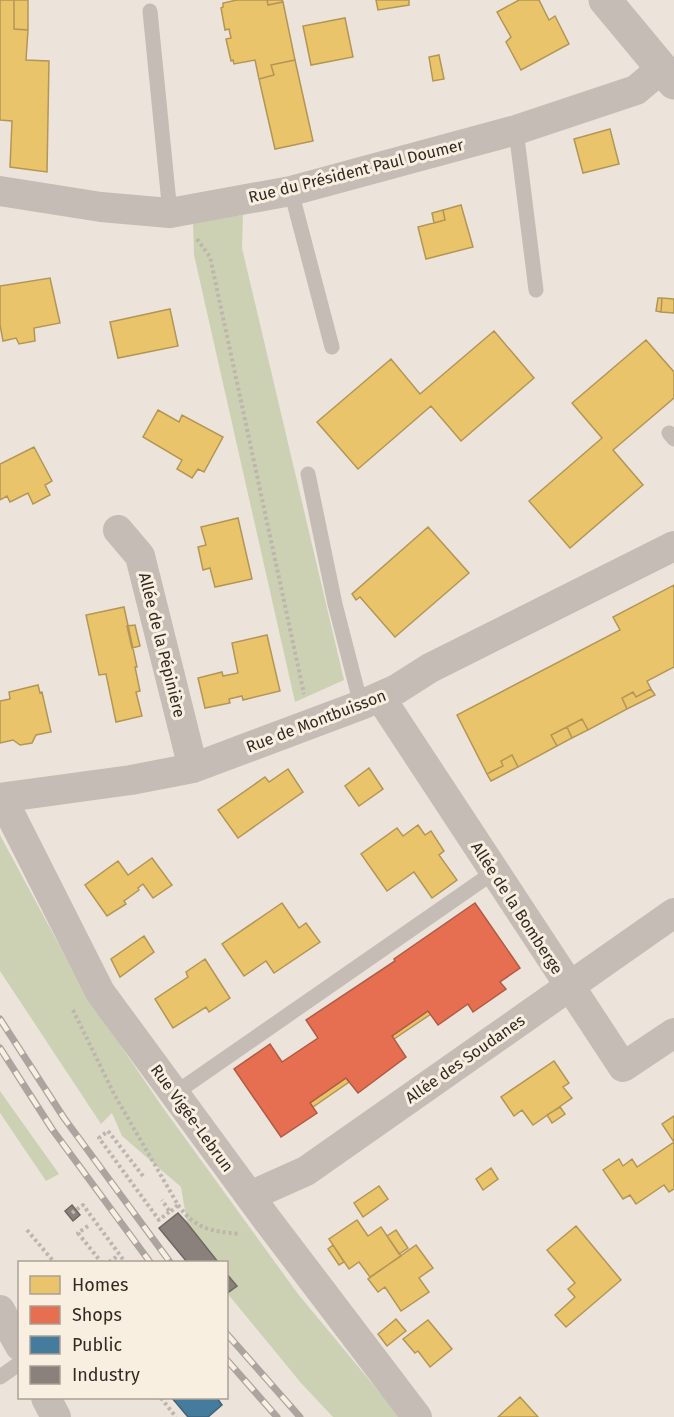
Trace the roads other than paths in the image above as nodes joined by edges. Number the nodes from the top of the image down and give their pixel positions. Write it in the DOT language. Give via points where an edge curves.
graph roads {
  1 [pos="605,0"];
  2 [pos="150,12"];
  3 [pos="668,75"];
  4 [pos="516,130"];
  5 [pos="0,191"];
  6 [pos="291,191"];
  7 [pos="170,213"];
  8 [pos="536,290"];
  9 [pos="332,347"];
  10 [pos="308,474"];
  11 [pos="118,530"];
  12 [pos="674,546"];
  13 [pos="370,701"];
  14 [pos="193,768"];
  15 [pos="1,798"];
  16 [pos="494,872"];
  17 [pos="674,913"];
  18 [pos="569,986"];
  19 [pos="674,1033"];
  20 [pos="174,1094"];
  21 [pos="250,1196"];
  22 [pos="0,1310"];
  23 [pos="18,1342"];
  24 [pos="18,1364"];
  25 [pos="0,1377"];
  26 [pos="47,1399"];
  27 [pos="56,1417"];
  28 [pos="417,1417"];
  1 -- 3 [label="street"];
  2 -- 7 [label="lane"];
  3 -- 4 [label="street, Rue du Président Paul Doumer" via="636,90"];
  4 -- 6 [label="street, Rue du Président Paul Doumer"];
  4 -- 8 [label="lane"];
  5 -- 7 [label="street, Rue du Président Paul Doumer" via="100,207"];
  6 -- 7 [label="street, Rue du Président Paul Doumer"];
  6 -- 9 [label="lane"];
  10 -- 13 [label="lane" via="335,604"];
  11 -- 14 [label="street, Allée de la Pépinière" via="140,556"];
  12 -- 13 [label="street, Rue de Montbuisson"];
  13 -- 14 [label="street, Rue de Montbuisson"];
  13 -- 16 [label="street, Allée de la Bomberge"];
  14 -- 15 [label="street, Rue de Montbuisson"];
  15 -- 20 [label="street, Rue Vigée-Lebrun" via="100,992"];
  16 -- 18 [label="street, Allée de la Bomberge"];
  16 -- 20 [label="lane"];
  17 -- 18 [label="street, Allée des Soudanes"];
  18 -- 19 [label="street, Allée de la Bomberge" via="623,1067"];
  18 -- 21 [label="street, Allée des Soudanes" via="306,1171"];
  20 -- 21 [label="street, Rue Vigée-Lebrun"];
  21 -- 28 [label="street, Rue Vigée-Lebrun"];
  22 -- 23 [label="street"];
  24 -- 25 [label="lane"];
  26 -- 27 [label="street"];
}
